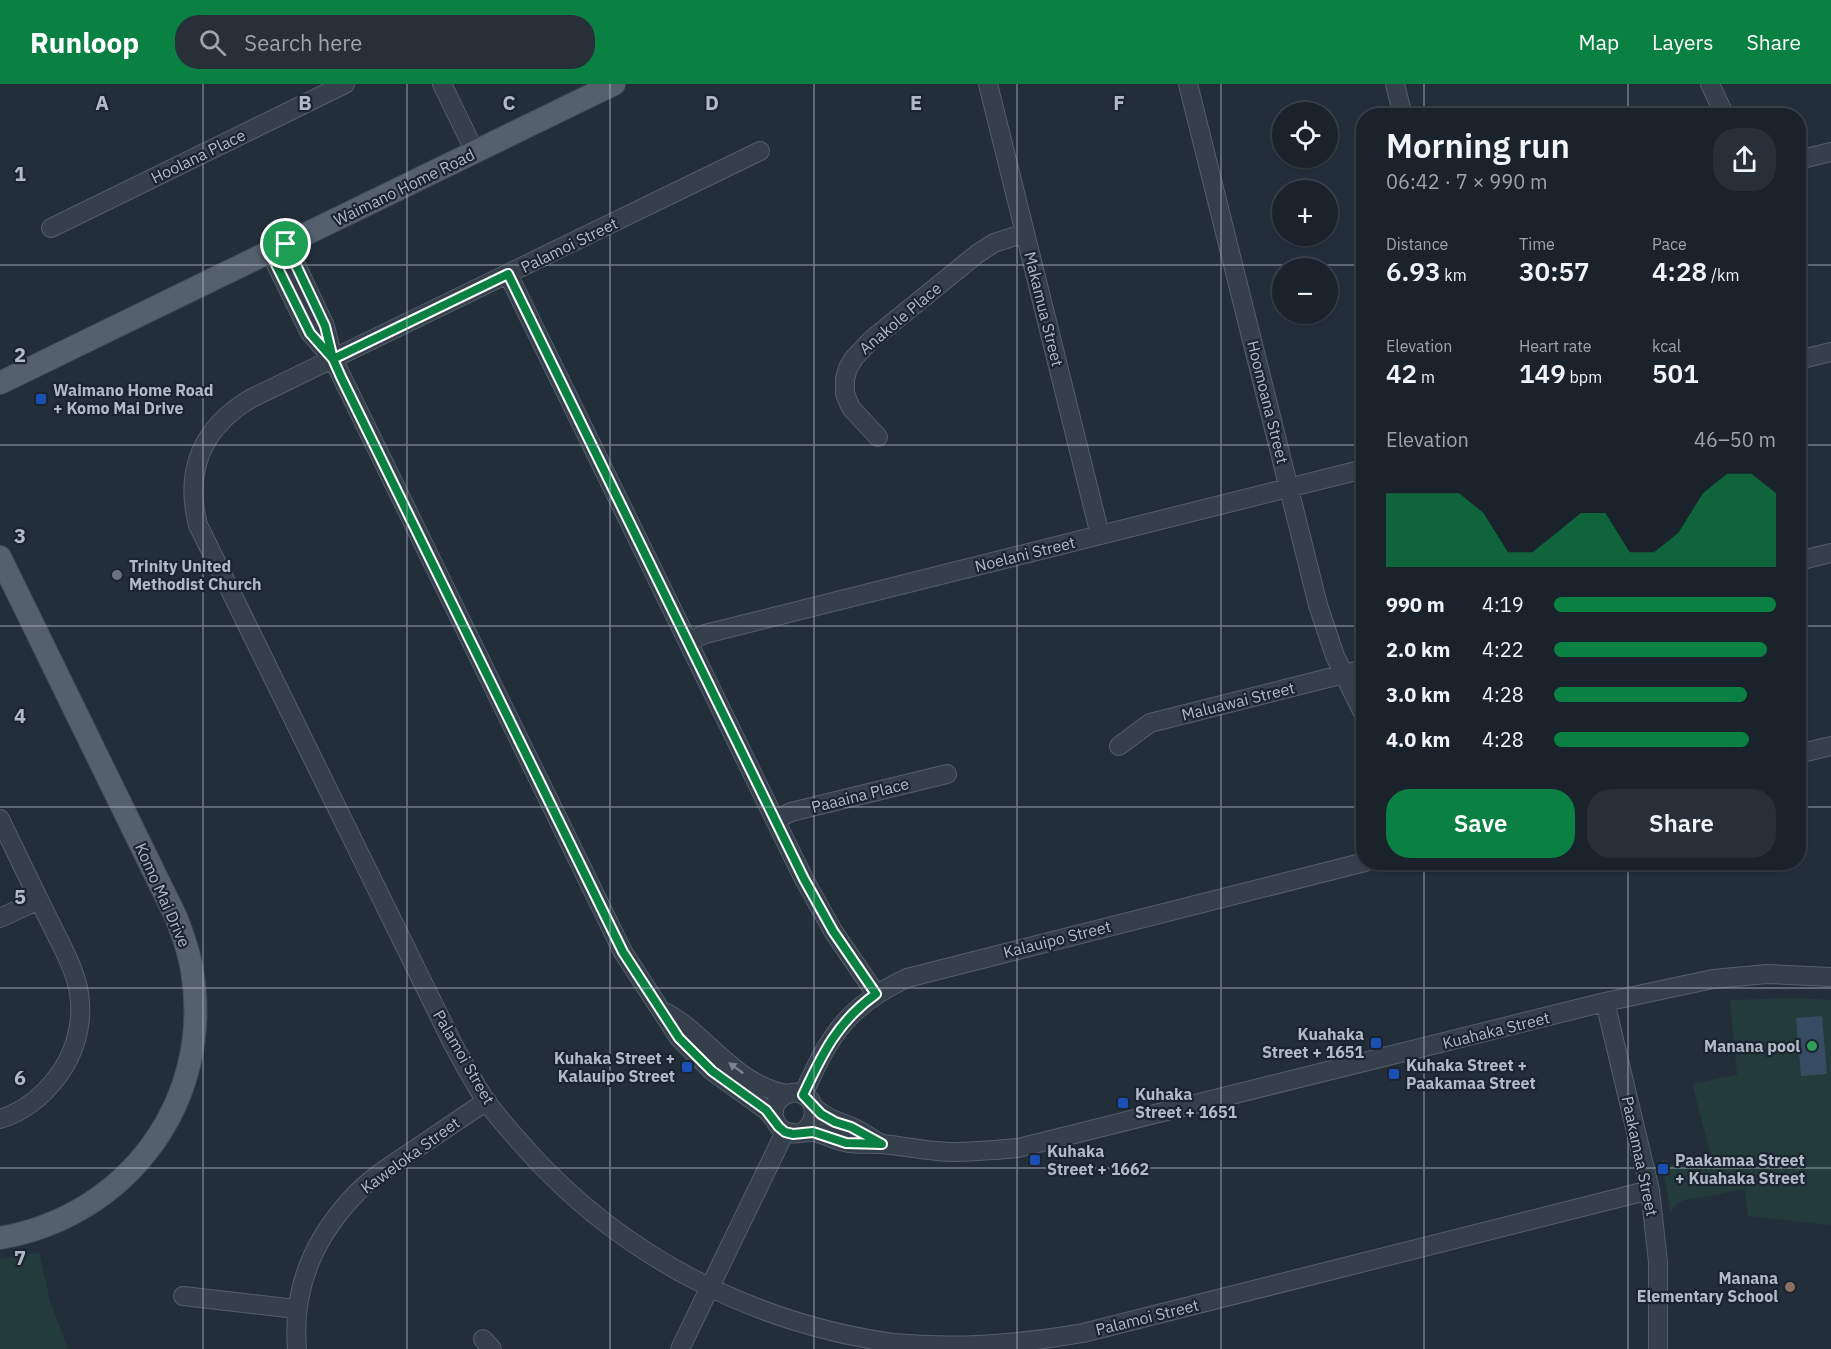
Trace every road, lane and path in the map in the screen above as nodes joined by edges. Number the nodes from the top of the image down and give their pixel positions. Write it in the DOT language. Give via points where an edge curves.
graph roads {
  1 [pos="345,84"];
  2 [pos="442,84"];
  3 [pos="614,84"];
  4 [pos="988,84"];
  5 [pos="1188,84"];
  6 [pos="1395,84"];
  7 [pos="1710,84"];
  8 [pos="1401,108"];
  9 [pos="1721,108"];
  10 [pos="760,151"];
  11 [pos="475,152"];
  12 [pos="1831,152"];
  13 [pos="1806,158"];
  14 [pos="51,228"];
  15 [pos="1025,233"];
  16 [pos="278,248"];
  17 [pos="508,274"];
  18 [pos="1831,352"];
  19 [pos="1806,358"];
  20 [pos="333,359"];
  21 [pos="0,383"];
  22 [pos="878,437"];
  23 [pos="1356,471"];
  24 [pos="1289,488"];
  25 [pos="1100,535"];
  26 [pos="1831,553"];
  27 [pos="0,557"];
  28 [pos="1806,559"];
  29 [pos="688,642"];
  30 [pos="1356,671"];
  31 [pos="1343,674"];
  32 [pos="1356,699"];
  33 [pos="1119,746"];
  34 [pos="1831,746"];
  35 [pos="1806,752"];
  36 [pos="947,774"];
  37 [pos="0,819"];
  38 [pos="775,820"];
  39 [pos="1356,864"];
  40 [pos="39,900"];
  41 [pos="0,918"];
  42 [pos="1831,977"];
  43 [pos="876,994"];
  44 [pos="1605,1002"];
  45 [pos="663,1010"];
  46 [pos="802,1098"];
  47 [pos="487,1101"];
  48 [pos="0,1119"];
  49 [pos="787,1128"];
  50 [pos="882,1144"];
  51 [pos="1650,1190"];
  52 [pos="0,1238"];
  53 [pos="710,1288"];
  54 [pos="183,1296"];
  55 [pos="296,1309"];
  56 [pos="894,1346"];
  57 [pos="297,1349"];
  58 [pos="680,1349"];
  59 [pos="1658,1349"];
  1 -- 14 [label="street, Hoolana Place"];
  2 -- 11 [label="street"];
  3 -- 11 [label="main road, Waimano Home Road"];
  4 -- 15 [label="street, Makamua Street"];
  5 -- 24 [label="street, Hoomoana Street"];
  6 -- 8 [label="street"];
  7 -- 9 [label="street"];
  10 -- 17 [label="street, Palamoi Street"];
  11 -- 16 [label="main road, Waimano Home Road"];
  12 -- 13 [label="street"];
  15 -- 22 [label="street, Anakole Place" via="994,243 977,254 854,358 845,379 845,394 851,408"];
  15 -- 25 [label="street, Makamua Street"];
  16 -- 20 [label="street, Kuahaka Street" via="310,333"];
  16 -- 21 [label="main road, Waimano Home Road"];
  17 -- 20 [label="street, Palamoi Street"];
  17 -- 29 [label="street"];
  18 -- 19 [label="street"];
  20 -- 45 [label="street, Kuahaka Street" via="623,952"];
  20 -- 47 [label="street, Palamoi Street" via="250,399 223,418 203,446 196,465 192,483 194,508 228,588 449,1036"];
  23 -- 24 [label="street, Noelani Street"];
  24 -- 25 [label="street, Noelani Street"];
  24 -- 31 [label="street, Hoomoana Street" via="1318,605"];
  25 -- 29 [label="street, Noelani Street" via="703,634"];
  26 -- 28 [label="street"];
  27 -- 52 [label="main road, Komo Mai Drive" via="176,917 192,969 196,1011 192,1047 180,1091 172,1112 146,1153 98,1199 69,1217"];
  29 -- 38 [label="street"];
  30 -- 31 [label="street, Maluawai Street"];
  31 -- 32 [label="street, Hoomoana Street"];
  31 -- 33 [label="street, Maluawai Street" via="1150,723"];
  34 -- 35 [label="street"];
  36 -- 38 [label="street, Paaaina Place" via="791,812"];
  37 -- 40 [label="street"];
  38 -- 43 [label="street" via="833,931"];
  39 -- 43 [label="street, Kalauipo Street" via="932,970"];
  40 -- 41 [label="street"];
  40 -- 48 [label="street" via="70,963 80,1003 78,1026 70,1058 52,1085 24,1108"];
  42 -- 44 [label="street, Kuahaka Street" via="1767,974 1713,979"];
  43 -- 46 [label="street, Kalauipo Street" via="862,1003 836,1032"];
  44 -- 50 [label="street, Kuahaka Street" via="1018,1148 949,1152"];
  44 -- 51 [label="street, Paakamaa Street"];
  46 -- 45 [label="street, Kuahaka Street, one-way" via="762,1086"];
  45 -- 49 [label="street, Kuahaka Street" via="679,1038 698,1057"];
  46 -- 49 [label="street" via="813,1122 808,1129"];
  46 -- 49 [label="street" via="780,1098 776,1104 774,1112"];
  46 -- 50 [label="street, Kuahaka Street" via="835,1122"];
  47 -- 53 [label="street, Palamoi Street" via="552,1177 590,1211 650,1255"];
  47 -- 55 [label="street, Kaweloka Street" via="381,1172 353,1197 318,1245"];
  49 -- 50 [label="street, Kuahaka Street" via="846,1143"];
  49 -- 53 [label="street"];
  51 -- 56 [label="street, Palamoi Street" via="1083,1333 978,1346"];
  51 -- 59 [label="street, Paakamaa Street" via="1658,1262"];
  53 -- 56 [label="street, Palamoi Street" via="808,1326"];
  53 -- 58 [label="street"];
  54 -- 55 [label="street"];
  55 -- 57 [label="street, Kaweloka Street"];
}
